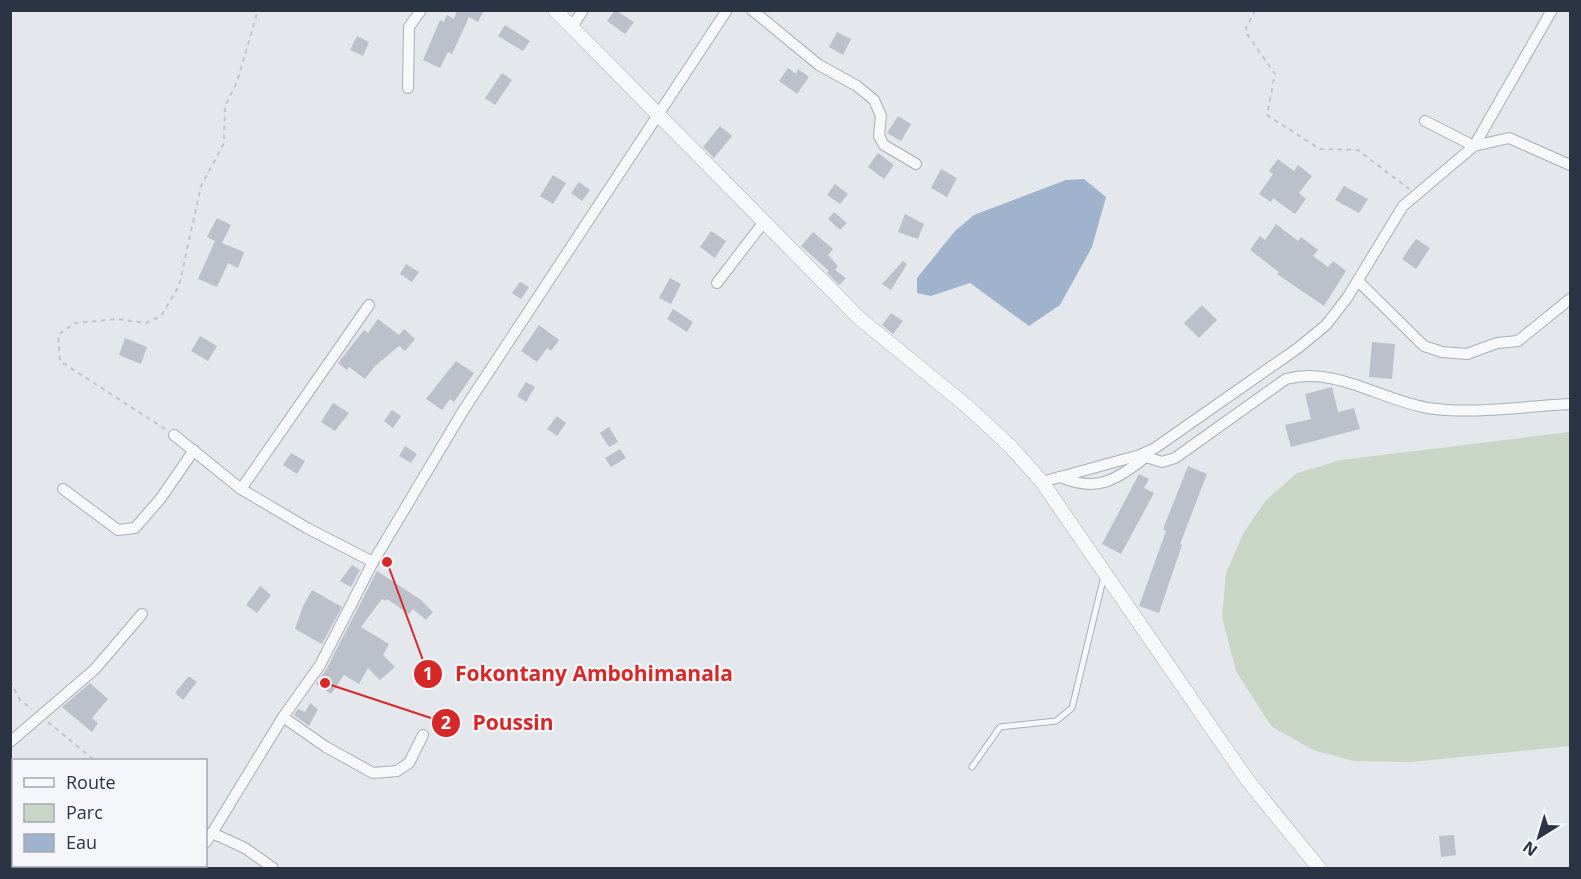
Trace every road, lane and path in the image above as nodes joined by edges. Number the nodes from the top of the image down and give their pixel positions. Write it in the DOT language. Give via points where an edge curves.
graph roads {
  1 [pos="258,10"];
  2 [pos="421,10"];
  3 [pos="555,10"];
  4 [pos="583,10"];
  5 [pos="727,10"];
  6 [pos="752,10"];
  7 [pos="1255,10"];
  8 [pos="1552,10"];
  9 [pos="572,27"];
  10 [pos="408,88"];
  11 [pos="660,117"];
  12 [pos="1425,121"];
  13 [pos="1474,146"];
  14 [pos="916,164"];
  15 [pos="1569,167"];
  16 [pos="1416,194"];
  17 [pos="763,223"];
  18 [pos="1358,281"];
  19 [pos="717,283"];
  20 [pos="1570,298"];
  21 [pos="369,305"];
  22 [pos="1570,404"];
  23 [pos="174,435"];
  24 [pos="194,450"];
  25 [pos="1142,457"];
  26 [pos="1060,477"];
  27 [pos="1042,482"];
  28 [pos="63,489"];
  29 [pos="241,489"];
  30 [pos="373,562"];
  31 [pos="1105,573"];
  32 [pos="142,614"];
  33 [pos="284,717"];
  34 [pos="423,735"];
  35 [pos="10,742"];
  36 [pos="972,767"];
  37 [pos="209,838"];
  38 [pos="273,868"];
  39 [pos="1319,868"];
  1 -- 23 [label="path" via="237,82 225,106 224,143 201,186 179,286 161,316 146,323 117,319 75,323 58,335 60,361"];
  2 -- 10 [label="street" via="409,27"];
  3 -- 9 [label="street"];
  4 -- 9 [label="street"];
  5 -- 11 [label="street"];
  6 -- 14 [label="street" via="819,65 874,100 881,116 879,136 884,145"];
  7 -- 16 [label="path" via="1245,31 1275,74 1267,115 1320,149 1358,150"];
  8 -- 13 [label="street"];
  9 -- 11 [label="street"];
  11 -- 17 [label="street"];
  11 -- 30 [label="street" via="464,411"];
  12 -- 13 [label="street"];
  13 -- 15 [label="street" via="1509,138"];
  13 -- 16 [label="street"];
  16 -- 18 [label="street" via="1402,206"];
  17 -- 19 [label="street"];
  17 -- 27 [label="street" via="859,318 968,407"];
  18 -- 20 [label="street" via="1424,346 1442,352 1467,354 1497,343 1518,341"];
  18 -- 25 [label="street" via="1326,325 1298,348"];
  21 -- 29 [label="street"];
  22 -- 25 [label="street" via="1459,411 1426,408 1327,376 1306,374 1286,379 1175,458 1162,462"];
  23 -- 24 [label="street"];
  24 -- 28 [label="street" via="135,528 118,530"];
  24 -- 29 [label="street"];
  25 -- 26 [label="street"];
  25 -- 26 [label="street" via="1096,486"];
  26 -- 27 [label="street"];
  27 -- 31 [label="street"];
  29 -- 30 [label="street"];
  30 -- 33 [label="street" via="320,665"];
  31 -- 36 [label="lane" via="1072,708 1056,721 1000,727"];
  31 -- 39 [label="street" via="1248,781"];
  32 -- 35 [label="street" via="81,683"];
  33 -- 34 [label="street" via="326,747 373,773 397,771 409,763"];
  33 -- 37 [label="street"];
  37 -- 38 [label="street" via="245,848"];
}
